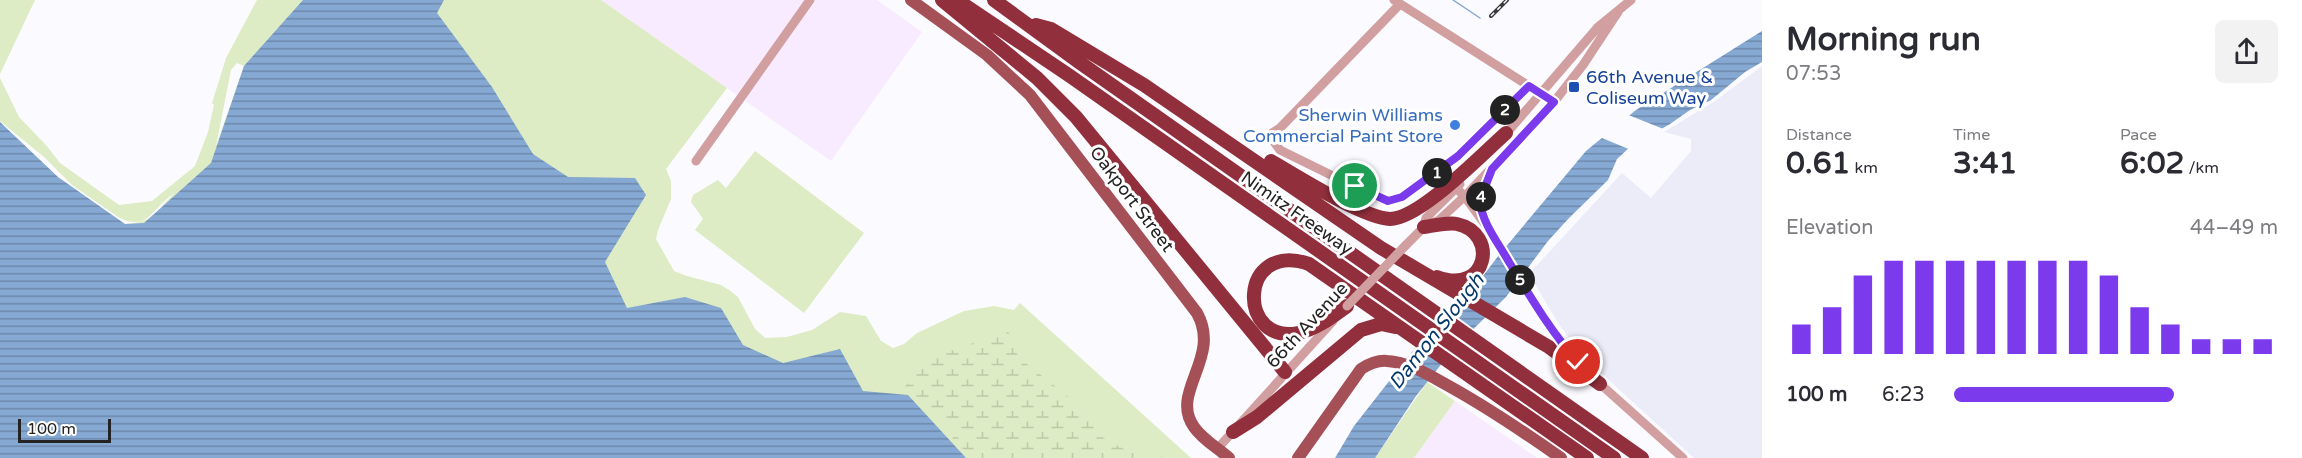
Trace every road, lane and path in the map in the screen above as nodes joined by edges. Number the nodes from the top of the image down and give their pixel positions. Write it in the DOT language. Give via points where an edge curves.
graph roads {
  1 [pos="810,0"];
  2 [pos="911,0"];
  3 [pos="942,0"];
  4 [pos="957,0"];
  5 [pos="994,0"];
  6 [pos="1631,0"];
  7 [pos="1397,2"];
  8 [pos="1618,12"];
  9 [pos="1025,21"];
  10 [pos="1529,86"];
  11 [pos="1542,94"];
  12 [pos="1554,102"];
  13 [pos="1506,133"];
  14 [pos="1228,141"];
  15 [pos="696,161"];
  16 [pos="1492,169"];
  17 [pos="1456,188"];
  18 [pos="1465,196"];
  19 [pos="1424,227"];
  20 [pos="1490,230"];
  21 [pos="1413,268"];
  22 [pos="1347,306"];
  23 [pos="1413,336"];
  24 [pos="1285,372"];
  25 [pos="1600,384"];
  26 [pos="1233,432"];
  27 [pos="1218,448"];
  28 [pos="1229,458"];
  29 [pos="1298,458"];
  30 [pos="1561,458"];
  31 [pos="1587,458"];
  32 [pos="1614,458"];
  33 [pos="1642,458"];
  34 [pos="1683,458"];
  1 -- 15 [label="street"];
  2 -- 27 [label="main road, Oakport Street" via="987,55 1026,91 1197,313 1205,341 1187,411 1194,427"];
  3 -- 24 [label="highway" via="1037,78 1076,117"];
  4 -- 32 [label="highway, Nimitz Freeway"];
  5 -- 9 [label="highway, Nimitz Freeway"];
  6 -- 8 [label="street, 66th Avenue"];
  7 -- 10 [label="street"];
  7 -- 10 [label="street" via="1280,128 1269,135 1280,150 1380,199 1395,200 1458,156"];
  8 -- 11 [label="street, 66th Avenue" via="1598,27"];
  8 -- 12 [label="street, 66th Avenue"];
  9 -- 14 [label="highway" via="1051,29"];
  9 -- 33 [label="highway, Nimitz Freeway"];
  10 -- 11 [label="street"];
  11 -- 12 [label="street"];
  11 -- 13 [label="street, 66th Avenue"];
  12 -- 16 [label="street, 66th Avenue"];
  13 -- 14 [label="highway" via="1426,204 1393,219 1364,212"];
  13 -- 17 [label="street, 66th Avenue"];
  14 -- 21 [label="highway"];
  16 -- 18 [label="street, 66th Avenue"];
  16 -- 20 [label="street" via="1480,200"];
  17 -- 18 [label="street"];
  17 -- 19 [label="street, 66th Avenue" via="1426,218"];
  18 -- 19 [label="street, 66th Avenue" via="1439,220"];
  18 -- 20 [label="street"];
  19 -- 21 [label="highway" via="1452,224 1467,228 1480,240 1483,258 1474,274 1457,282"];
  19 -- 22 [label="street, 66th Avenue, bridge"];
  20 -- 25 [label="street" via="1553,333"];
  21 -- 25 [label="highway" via="1565,357"];
  22 -- 23 [label="highway" via="1319,325 1287,334 1261,320 1252,297 1255,283 1266,269 1282,260 1296,260 1309,264"];
  22 -- 24 [label="street, 66th Avenue"];
  23 -- 26 [label="highway" via="1390,325 1361,330 1257,417"];
  23 -- 31 [label="highway"];
  24 -- 26 [label="street, 66th Avenue"];
  25 -- 34 [label="street"];
  26 -- 27 [label="street, 66th Avenue"];
  27 -- 28 [label="main road, Oakport Street"];
  29 -- 30 [label="main road" via="1361,369 1378,361 1397,362 1437,380 1496,413"];
}
